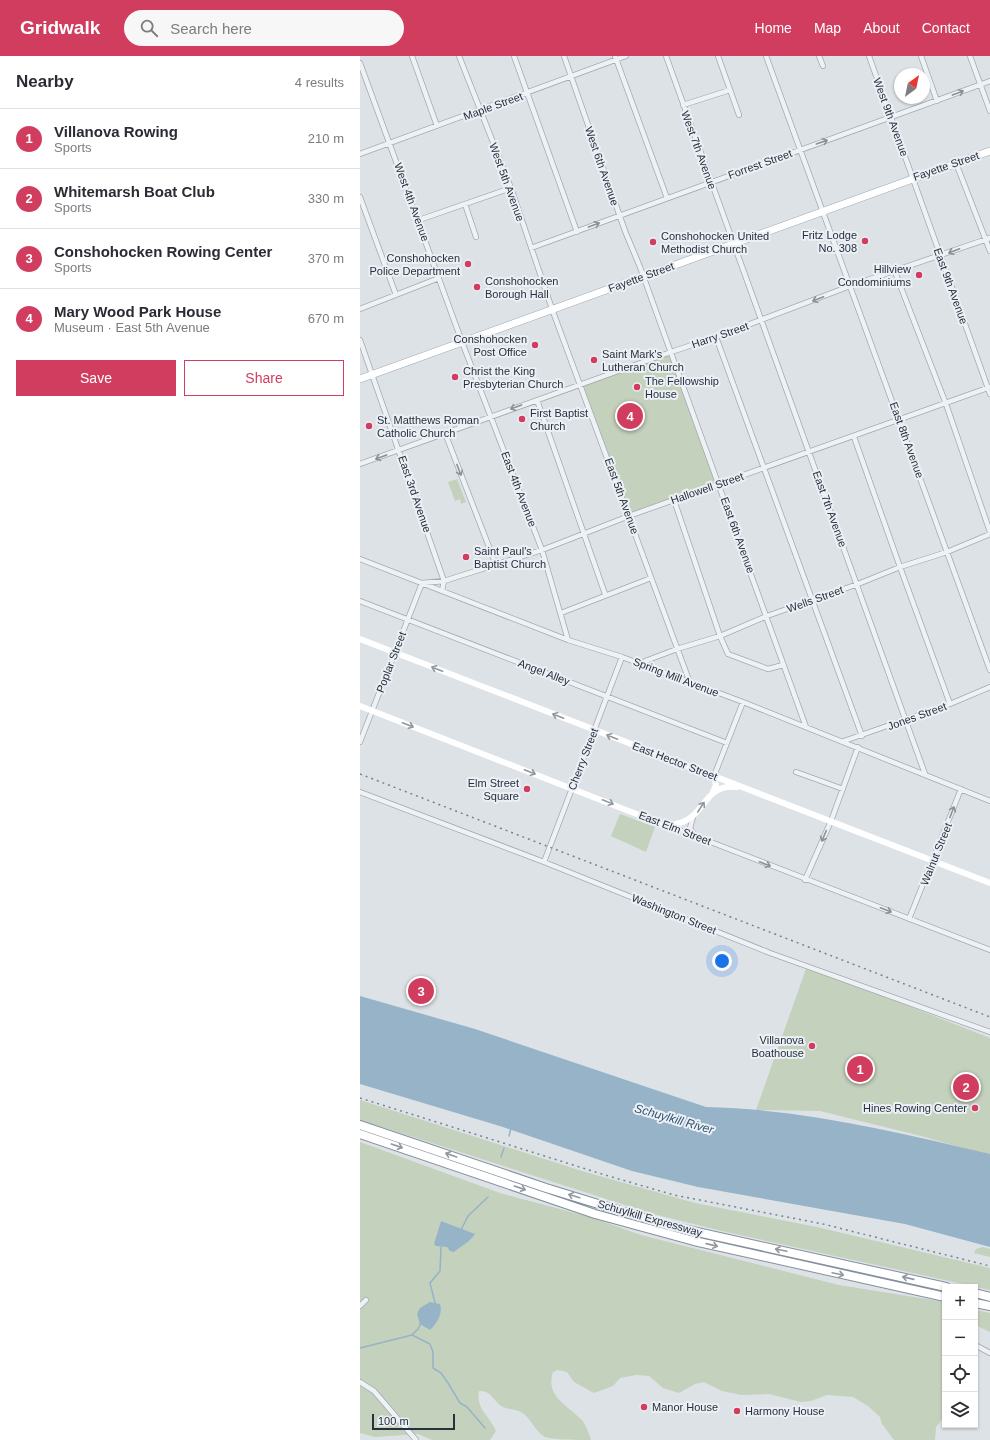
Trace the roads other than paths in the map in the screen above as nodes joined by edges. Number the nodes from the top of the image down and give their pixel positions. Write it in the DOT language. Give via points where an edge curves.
graph roads {
  1 [pos="412,56"];
  2 [pos="459,56"];
  3 [pos="514,56"];
  4 [pos="564,56"];
  5 [pos="626,56"];
  6 [pos="666,56"];
  7 [pos="718,56"];
  8 [pos="766,56"];
  9 [pos="819,56"];
  10 [pos="869,56"];
  11 [pos="921,56"];
  12 [pos="970,56"];
  13 [pos="615,58"];
  14 [pos="360,63"];
  15 [pos="823,66"];
  16 [pos="572,77"];
  17 [pos="990,81"];
  18 [pos="980,85"];
  19 [pos="730,90"];
  20 [pos="528,93"];
  21 [pos="937,101"];
  22 [pos="683,105"];
  23 [pos="479,111"];
  24 [pos="990,111"];
  25 [pos="739,115"];
  26 [pos="890,118"];
  27 [pos="437,126"];
  28 [pos="390,143"];
  29 [pos="801,149"];
  30 [pos="990,151"];
  31 [pos="360,154"];
  32 [pos="956,163"];
  33 [pos="913,178"];
  34 [pos="711,182"];
  35 [pos="511,188"];
  36 [pos="360,197"];
  37 [pos="667,198"];
  38 [pos="465,204"];
  39 [pos="823,211"];
  40 [pos="620,216"];
  41 [pos="419,220"];
  42 [pos="577,232"];
  43 [pos="476,237"];
  44 [pos="988,238"];
  45 [pos="734,243"];
  46 [pos="530,248"];
  47 [pos="990,251"];
  48 [pos="940,257"];
  49 [pos="895,272"];
  50 [pos="643,276"];
  51 [pos="439,278"];
  52 [pos="850,286"];
  53 [pos="396,295"];
  54 [pos="360,309"];
  55 [pos="552,309"];
  56 [pos="762,320"];
  57 [pos="716,337"];
  58 [pos="360,340"];
  59 [pos="462,342"];
  60 [pos="671,352"];
  61 [pos="373,374"];
  62 [pos="360,379"];
  63 [pos="581,384"];
  64 [pos="989,388"];
  65 [pos="990,394"];
  66 [pos="537,400"];
  67 [pos="946,404"];
  68 [pos="491,416"];
  69 [pos="899,420"];
  70 [pos="445,433"];
  71 [pos="854,437"];
  72 [pos="400,450"];
  73 [pos="809,451"];
  74 [pos="360,464"];
  75 [pos="764,468"];
  76 [pos="719,484"];
  77 [pos="674,500"];
  78 [pos="629,516"];
  79 [pos="583,533"];
  80 [pos="990,533"];
  81 [pos="542,550"];
  82 [pos="947,552"];
  83 [pos="360,559"];
  84 [pos="496,565"];
  85 [pos="900,567"];
  86 [pos="651,578"];
  87 [pos="444,581"];
  88 [pos="422,583"];
  89 [pos="858,584"];
  90 [pos="442,591"];
  91 [pos="605,594"];
  92 [pos="360,601"];
  93 [pos="812,601"];
  94 [pos="561,613"];
  95 [pos="767,616"];
  96 [pos="408,619"];
  97 [pos="720,636"];
  98 [pos="360,639"];
  99 [pos="568,640"];
  100 [pos="677,649"];
  101 [pos="395,652"];
  102 [pos="622,656"];
  103 [pos="640,663"];
  104 [pos="783,665"];
  105 [pos="990,670"];
  106 [pos="690,683"];
  107 [pos="990,687"];
  108 [pos="607,697"];
  109 [pos="743,702"];
  110 [pos="950,704"];
  111 [pos="360,706"];
  112 [pos="372,711"];
  113 [pos="905,720"];
  114 [pos="806,727"];
  115 [pos="594,730"];
  116 [pos="862,736"];
  117 [pos="360,742"];
  118 [pos="844,742"];
  119 [pos="727,744"];
  120 [pos="858,747"];
  121 [pos="796,772"];
  122 [pos="925,774"];
  123 [pos="714,776"];
  124 [pos="572,788"];
  125 [pos="842,789"];
  126 [pos="961,789"];
  127 [pos="752,790"];
  128 [pos="360,792"];
  129 [pos="712,794"];
  130 [pos="990,801"];
  131 [pos="693,817"];
  132 [pos="831,821"];
  133 [pos="662,824"];
  134 [pos="699,838"];
  135 [pos="933,861"];
  136 [pos="544,862"];
  137 [pos="806,880"];
  138 [pos="990,882"];
  139 [pos="909,919"];
  140 [pos="990,950"];
  141 [pos="990,1032"];
  142 [pos="360,1125"];
  143 [pos="360,1134"];
  144 [pos="942,1286"];
  145 [pos="942,1295"];
  146 [pos="978,1295"];
  147 [pos="990,1297"];
  148 [pos="366,1300"];
  149 [pos="978,1304"];
  150 [pos="360,1306"];
  151 [pos="990,1306"];
  152 [pos="978,1346"];
  153 [pos="990,1353"];
  154 [pos="360,1382"];
  155 [pos="416,1440"];
  1 -- 27 [label="street"];
  2 -- 23 [label="street, West 5th Avenue"];
  3 -- 20 [label="street"];
  4 -- 16 [label="street, West 6th Avenue"];
  5 -- 13 [label="street, Maple Street"];
  6 -- 22 [label="street, West 7th Avenue"];
  7 -- 19 [label="street"];
  8 -- 29 [label="street, East 8th Avenue"];
  9 -- 15 [label="street"];
  10 -- 26 [label="street, West 9th Avenue"];
  11 -- 21 [label="street"];
  12 -- 18 [label="street"];
  13 -- 16 [label="street, Maple Street"];
  13 -- 37 [label="street"];
  14 -- 28 [label="street, West 4th Avenue"];
  16 -- 20 [label="street, Maple Street"];
  16 -- 40 [label="street, West 6th Avenue"];
  17 -- 18 [label="street, Forrest Street"];
  21 -- 18 [label="street, Forrest Street, one-way"];
  18 -- 24 [label="street"];
  19 -- 22 [label="street"];
  19 -- 25 [label="street"];
  20 -- 23 [label="street, Maple Street"];
  20 -- 42 [label="street"];
  21 -- 26 [label="street, Forrest Street"];
  22 -- 34 [label="street, West 7th Avenue"];
  23 -- 27 [label="street, Maple Street"];
  23 -- 35 [label="street, West 5th Avenue"];
  29 -- 26 [label="street, Forrest Street, one-way"];
  26 -- 33 [label="street, West 9th Avenue"];
  27 -- 28 [label="street, Maple Street"];
  28 -- 31 [label="street, Maple Street"];
  28 -- 41 [label="street, West 4th Avenue"];
  29 -- 34 [label="street, Forrest Street"];
  29 -- 39 [label="street, East 8th Avenue"];
  30 -- 32 [label="main road, Fayette Street"];
  32 -- 33 [label="main road, Fayette Street"];
  32 -- 44 [label="street"];
  33 -- 39 [label="main road, Fayette Street"];
  33 -- 48 [label="street, East 9th Avenue"];
  34 -- 37 [label="street, Forrest Street"];
  34 -- 45 [label="street, West 7th Avenue"];
  35 -- 38 [label="street"];
  35 -- 46 [label="street, West 5th Avenue"];
  36 -- 53 [label="street"];
  37 -- 40 [label="street, Forrest Street"];
  38 -- 41 [label="street"];
  38 -- 43 [label="street"];
  39 -- 45 [label="main road, Fayette Street"];
  39 -- 52 [label="street, East 8th Avenue"];
  42 -- 40 [label="street, Forrest Street, one-way"];
  40 -- 50 [label="street, West 6th Avenue"];
  41 -- 51 [label="street, West 4th Avenue"];
  42 -- 46 [label="street, Forrest Street"];
  44 -- 47 [label="street"];
  44 -- 48 [label="street, Harry Street, one-way"];
  45 -- 50 [label="main road, Fayette Street"];
  45 -- 56 [label="street, East 7th Avenue"];
  46 -- 55 [label="street, West 5th Avenue"];
  48 -- 49 [label="street, Harry Street"];
  48 -- 64 [label="street, East 9th Avenue"];
  49 -- 52 [label="street, Harry Street"];
  49 -- 67 [label="street"];
  50 -- 55 [label="main road, Fayette Street"];
  50 -- 60 [label="street, East 6th Avenue"];
  51 -- 53 [label="street"];
  51 -- 59 [label="street, West 4th Avenue"];
  52 -- 56 [label="street, Harry Street, one-way"];
  52 -- 69 [label="street, East 8th Avenue"];
  53 -- 54 [label="street"];
  55 -- 59 [label="main road, Fayette Street"];
  55 -- 63 [label="street, East 5th Avenue"];
  56 -- 57 [label="street, Harry Street"];
  56 -- 73 [label="street, East 7th Avenue"];
  57 -- 60 [label="street, Harry Street"];
  57 -- 75 [label="street"];
  58 -- 61 [label="street, East 3rd Avenue"];
  59 -- 61 [label="main road, Fayette Street"];
  59 -- 68 [label="street, East 4th Avenue"];
  60 -- 63 [label="street, Harry Street"];
  60 -- 76 [label="street, East 6th Avenue"];
  61 -- 62 [label="main road, Fayette Street"];
  61 -- 72 [label="street, East 3rd Avenue"];
  63 -- 66 [label="street, Harry Street"];
  63 -- 78 [label="street, East 5th Avenue"];
  64 -- 65 [label="street, East 9th Avenue"];
  64 -- 67 [label="street, Hallowell Street"];
  66 -- 68 [label="street, Harry Street, one-way"];
  66 -- 79 [label="street"];
  67 -- 69 [label="street, Hallowell Street"];
  67 -- 80 [label="street"];
  68 -- 70 [label="street, Harry Street"];
  68 -- 81 [label="street, East 4th Avenue"];
  69 -- 71 [label="street, Hallowell Street"];
  69 -- 82 [label="street, East 8th Avenue"];
  70 -- 72 [label="street, Harry Street"];
  70 -- 84 [label="street, one-way"];
  71 -- 73 [label="street, Hallowell Street"];
  71 -- 85 [label="street"];
  72 -- 74 [label="street, Harry Street, one-way"];
  72 -- 87 [label="street, East 3rd Avenue"];
  73 -- 75 [label="street, Hallowell Street"];
  73 -- 89 [label="street, East 7th Avenue"];
  75 -- 76 [label="street, Hallowell Street"];
  75 -- 93 [label="street"];
  76 -- 77 [label="street, Hallowell Street"];
  76 -- 95 [label="street, East 6th Avenue"];
  77 -- 78 [label="street, Hallowell Street"];
  77 -- 97 [label="street"];
  78 -- 79 [label="street, Hallowell Street"];
  78 -- 86 [label="street, East 5th Avenue"];
  79 -- 81 [label="street, Hallowell Street"];
  79 -- 91 [label="street"];
  80 -- 82 [label="street, Wells Street"];
  81 -- 84 [label="street, Hallowell Street"];
  81 -- 94 [label="street, East 4th Avenue"];
  82 -- 85 [label="street, Wells Street"];
  82 -- 105 [label="street, East 8th Avenue"];
  83 -- 88 [label="street, Spring Mill Avenue"];
  84 -- 87 [label="street, Hallowell Street"];
  85 -- 89 [label="street, Wells Street"];
  85 -- 110 [label="street"];
  86 -- 91 [label="street"];
  86 -- 100 [label="street, East 5th Avenue"];
  87 -- 88 [label="street, Hallowell Street"];
  87 -- 90 [label="street, East 3rd Avenue"];
  88 -- 90 [label="street, Spring Mill Avenue"];
  88 -- 96 [label="street, Poplar Street"];
  89 -- 93 [label="street, Wells Street"];
  89 -- 113 [label="street, East 7th Avenue"];
  90 -- 99 [label="street, Spring Mill Avenue"];
  91 -- 94 [label="street"];
  92 -- 96 [label="street, Angel Alley"];
  93 -- 95 [label="street, Wells Street"];
  93 -- 116 [label="street"];
  94 -- 99 [label="street, East 4th Avenue"];
  95 -- 97 [label="street, Wells Street"];
  95 -- 104 [label="street, East 6th Avenue"];
  96 -- 101 [label="street, Poplar Street"];
  96 -- 108 [label="street, Angel Alley"];
  97 -- 100 [label="street, Wells Street"];
  97 -- 104 [label="street" via="728,654 768,669"];
  98 -- 101 [label="main road, East Hector Street"];
  99 -- 102 [label="street, Spring Mill Avenue"];
  100 -- 103 [label="street, Wells Street"];
  100 -- 106 [label="street, East 5th Avenue"];
  101 -- 112 [label="street, Poplar Street"];
  115 -- 101 [label="main road, East Hector Street, one-way"];
  102 -- 103 [label="street, Spring Mill Avenue"];
  102 -- 108 [label="street, Cherry Street"];
  103 -- 106 [label="street, Spring Mill Avenue"];
  104 -- 114 [label="street, East 6th Avenue"];
  106 -- 109 [label="street, Spring Mill Avenue"];
  107 -- 110 [label="street, Jones Street"];
  108 -- 115 [label="street, Cherry Street"];
  108 -- 119 [label="street, Angel Alley"];
  109 -- 114 [label="street, Spring Mill Avenue"];
  109 -- 119 [label="street"];
  110 -- 113 [label="street, Jones Street"];
  111 -- 112 [label="main road, East Elm Street"];
  112 -- 117 [label="street, Poplar Street"];
  112 -- 124 [label="main road, East Elm Street, one-way"];
  113 -- 116 [label="street, Jones Street"];
  113 -- 122 [label="street, East 7th Avenue"];
  114 -- 118 [label="street, Spring Mill Avenue"];
  123 -- 115 [label="main road, East Hector Street, one-way"];
  115 -- 124 [label="street, Cherry Street"];
  116 -- 118 [label="street, Jones Street"];
  118 -- 120 [label="street, Spring Mill Avenue"];
  119 -- 123 [label="street"];
  120 -- 122 [label="street, Spring Mill Avenue"];
  120 -- 125 [label="street"];
  121 -- 125 [label="street"];
  122 -- 126 [label="street, Spring Mill Avenue"];
  123 -- 127 [label="main road, East Hector Street"];
  123 -- 129 [label="main road" via="716,785"];
  124 -- 133 [label="main road, East Elm Street, one-way"];
  124 -- 136 [label="street, Cherry Street"];
  125 -- 132 [label="street"];
  126 -- 130 [label="street, Spring Mill Avenue"];
  135 -- 126 [label="street, Walnut Street, one-way"];
  127 -- 129 [label="main road" via="729,786"];
  127 -- 132 [label="main road, East Hector Street"];
  128 -- 136 [label="street, Washington Street"];
  131 -- 129 [label="main road, one-way"];
  131 -- 133 [label="main road" via="681,823"];
  131 -- 134 [label="street" via="690,831"];
  132 -- 135 [label="main road, East Hector Street"];
  132 -- 137 [label="street, one-way"];
  133 -- 134 [label="street, East Elm Street"];
  134 -- 137 [label="street, East Elm Street, one-way"];
  135 -- 138 [label="main road, East Hector Street"];
  135 -- 139 [label="street, Walnut Street"];
  136 -- 141 [label="street, Washington Street" via="770,952"];
  137 -- 139 [label="street, East Elm Street, one-way"];
  139 -- 140 [label="street, East Elm Street"];
  144 -- 142 [label="highway, Schuylkill Expressway, one-way" via="670,1226 546,1188"];
  143 -- 145 [label="highway, Schuylkill Expressway, one-way" via="595,1214 702,1243"];
  146 -- 147 [label="highway"];
  148 -- 150 [label="street"];
  149 -- 151 [label="highway"];
  152 -- 153 [label="street"];
  154 -- 155 [label="street" via="374,1391"];
}
